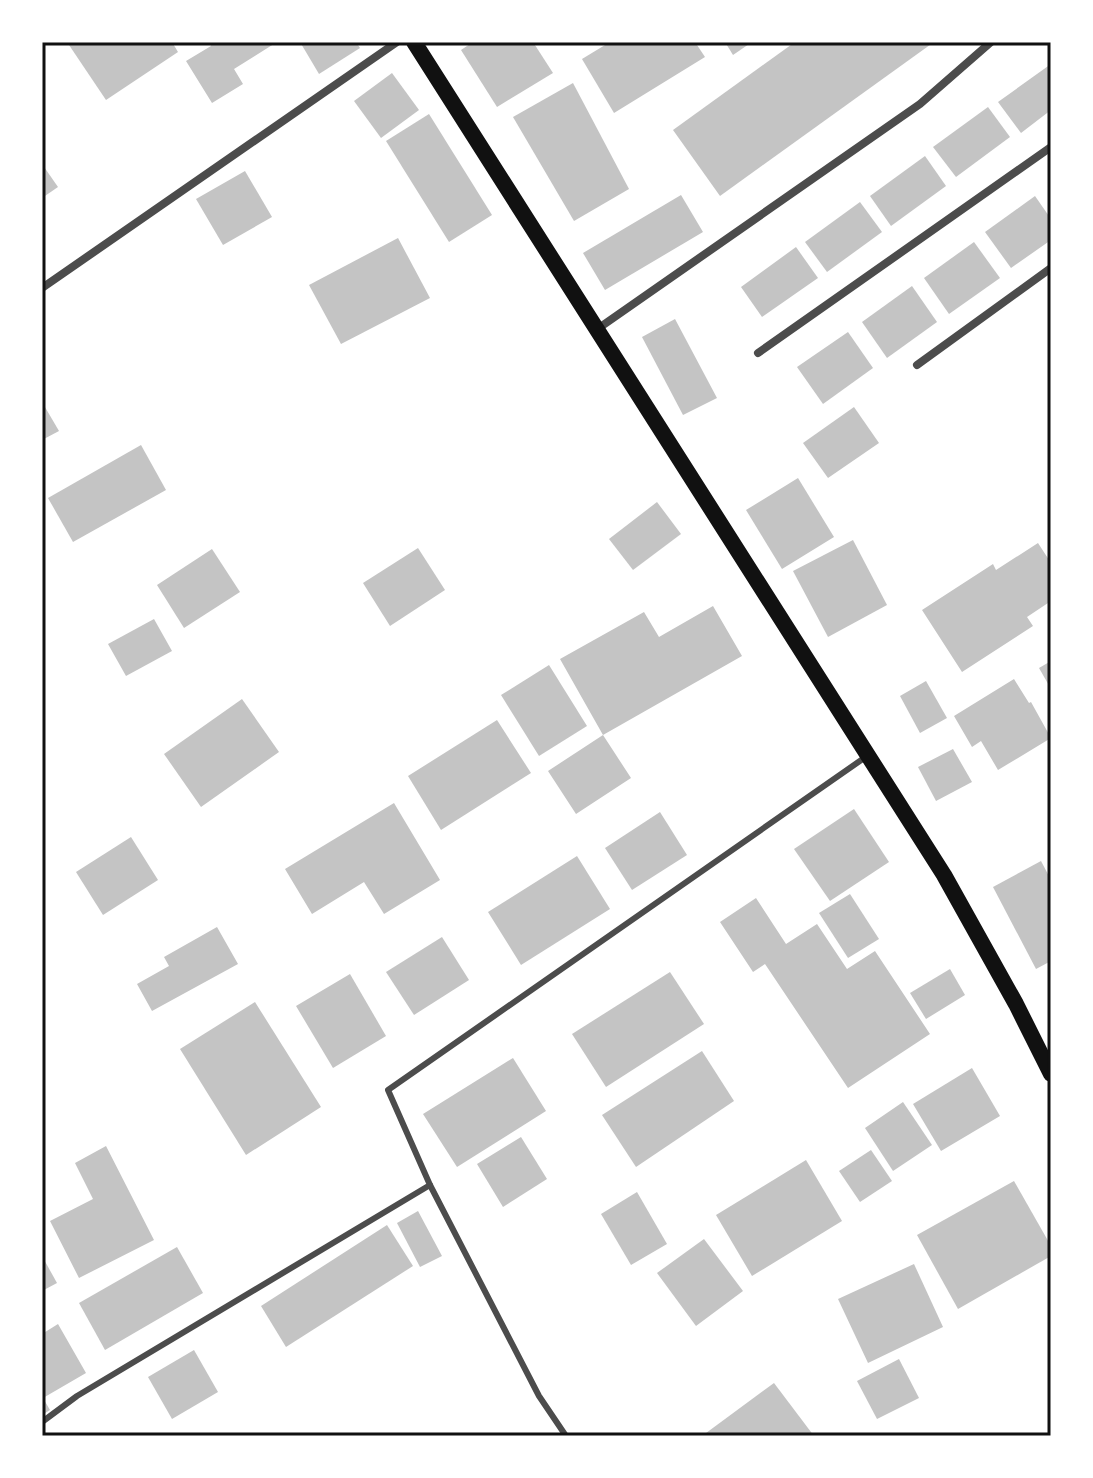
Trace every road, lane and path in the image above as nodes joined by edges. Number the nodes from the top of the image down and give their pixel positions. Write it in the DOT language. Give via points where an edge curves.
graph roads {
  1 [pos="397,42"];
  2 [pos="414,42"];
  3 [pos="991,42"];
  4 [pos="1051,147"];
  5 [pos="1051,268"];
  6 [pos="42,288"];
  7 [pos="596,330"];
  8 [pos="758,353"];
  9 [pos="917,365"];
  10 [pos="867,756"];
  11 [pos="1051,1074"];
  12 [pos="430,1185"];
  13 [pos="42,1422"];
  14 [pos="566,1436"];
  1 -- 6 [label="street"];
  2 -- 7 [label="main road"];
  3 -- 7 [label="street" via="920,104"];
  4 -- 8 [label="street"];
  5 -- 9 [label="street"];
  7 -- 10 [label="main road"];
  10 -- 11 [label="main road" via="944,875"];
  10 -- 12 [label="lane" via="388,1090"];
  12 -- 13 [label="lane"];
  12 -- 14 [label="lane" via="539,1396"];
}
